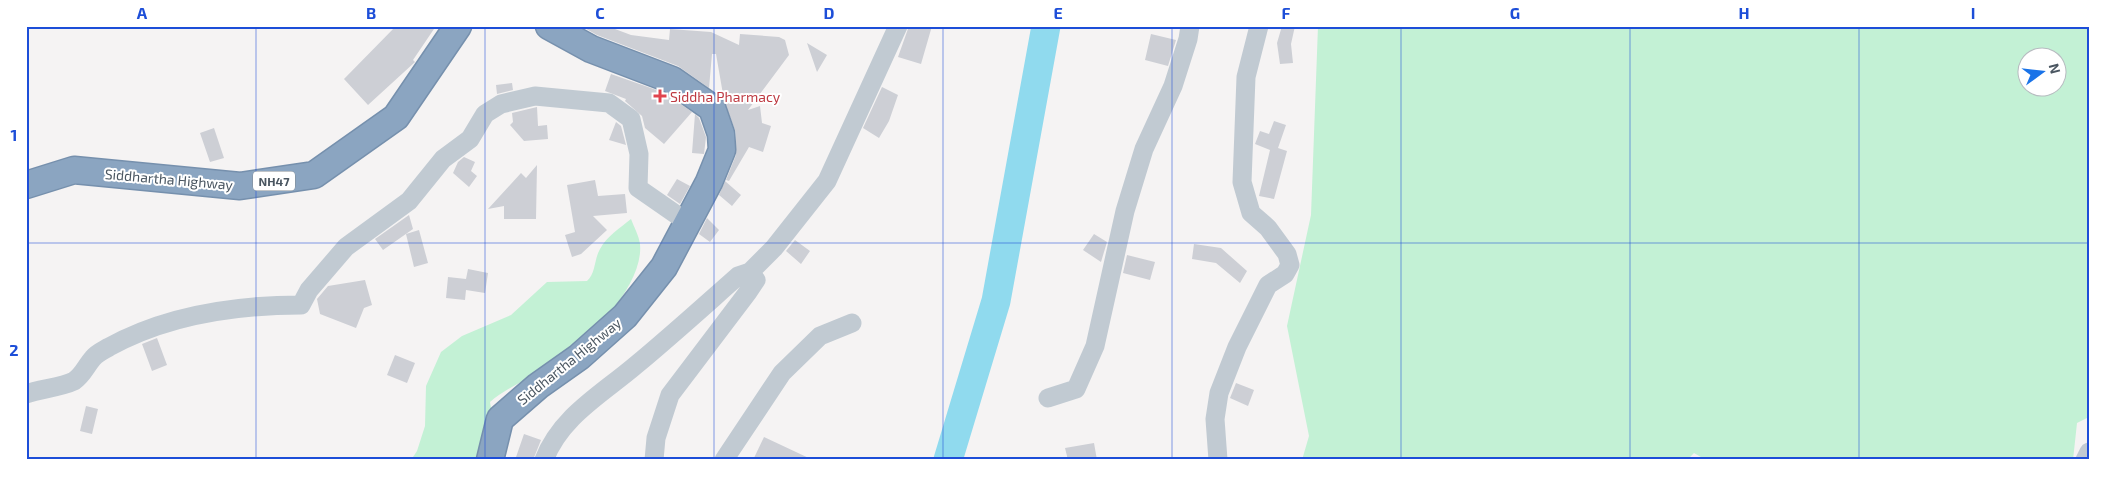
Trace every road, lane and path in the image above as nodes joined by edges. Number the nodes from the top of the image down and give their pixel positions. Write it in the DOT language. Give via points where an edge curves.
graph roads {
  1 [pos="458,26"];
  2 [pos="550,26"];
  3 [pos="898,26"];
  4 [pos="1190,26"];
  5 [pos="1259,26"];
  6 [pos="26,185"];
  7 [pos="687,222"];
  8 [pos="750,272"];
  9 [pos="852,323"];
  10 [pos="26,394"];
  11 [pos="1048,398"];
  12 [pos="2089,452"];
  13 [pos="490,460"];
  14 [pos="544,460"];
  15 [pos="654,460"];
  16 [pos="724,460"];
  17 [pos="1218,460"];
  18 [pos="2085,460"];
  1 -- 6 [label="highway, Siddhartha Highway / NH47" via="396,117 314,175 240,186 74,170"];
  2 -- 7 [label="highway, Siddhartha Highway" via="592,49 672,80 712,108 721,134 722,150"];
  3 -- 8 [label="street" via="827,181"];
  4 -- 11 [label="street" via="1173,86 1144,149 1125,211 1095,346 1076,389"];
  5 -- 17 [label="street" via="1246,77 1242,182 1251,213 1268,228 1287,254 1290,265 1285,274 1268,285 1236,348 1220,393 1215,419"];
  7 -- 10 [label="street" via="638,188 639,154 632,120 609,103 535,96 501,104 485,114 470,139 442,159 409,201 346,247 309,290 301,305 249,306 189,316 109,347 94,356 81,376 72,382"];
  7 -- 13 [label="highway, Siddhartha Highway" via="664,267 624,316 579,357 500,419"];
  8 -- 14 [label="street" via="738,276 568,420"];
  8 -- 15 [label="street" via="756,280 670,395 656,438"];
  9 -- 16 [label="street" via="820,336 782,373"];
  12 -- 18 [label="street"];
}
